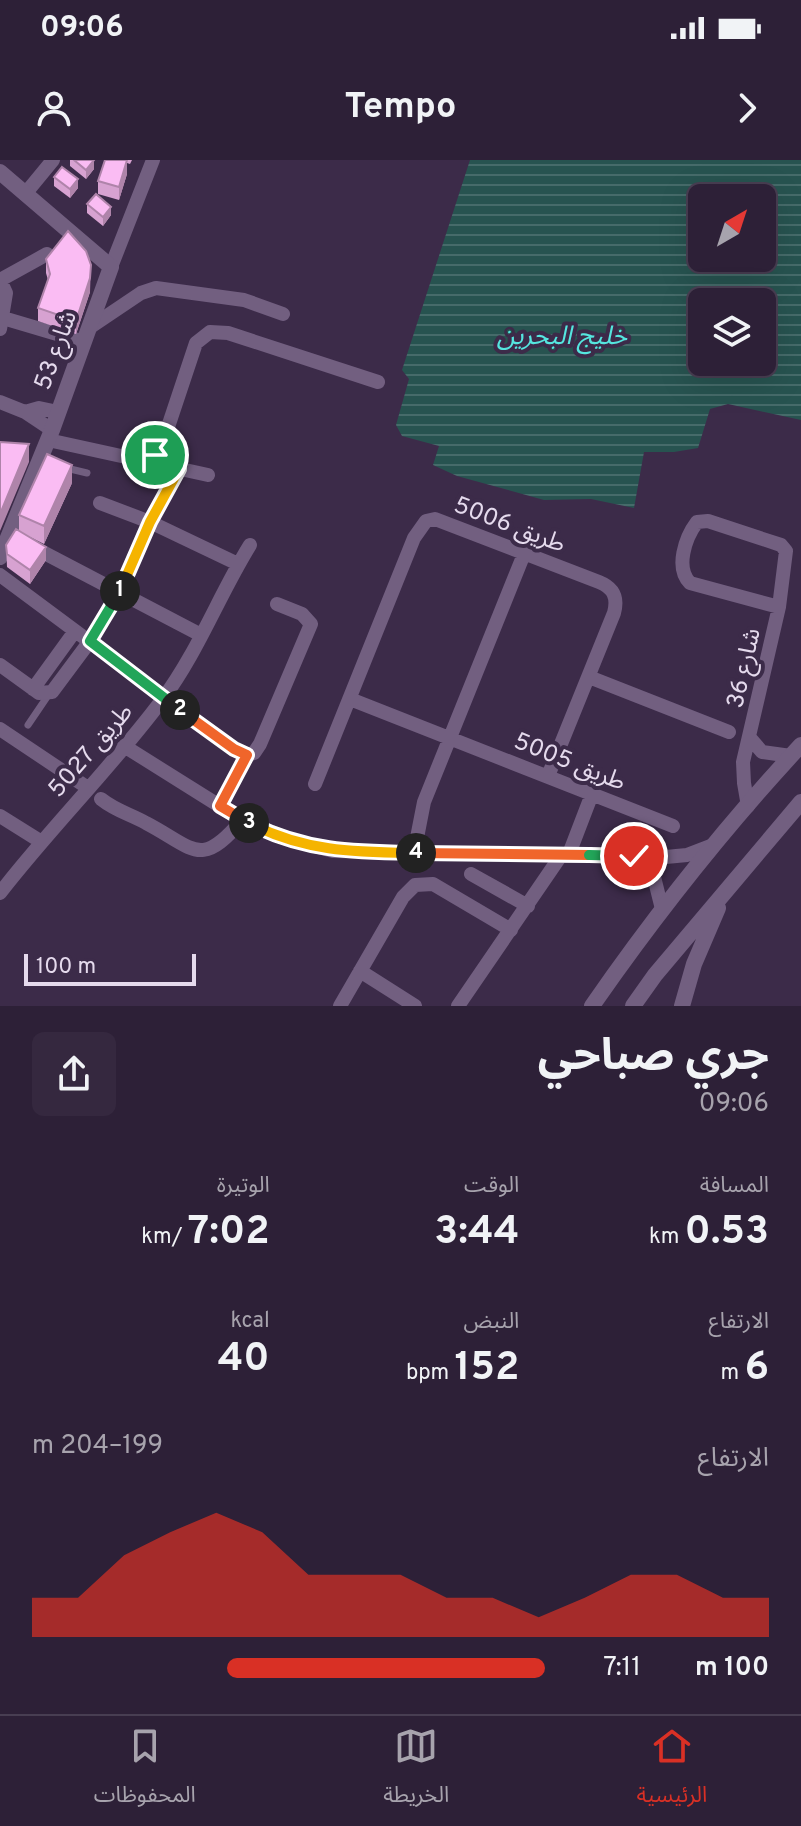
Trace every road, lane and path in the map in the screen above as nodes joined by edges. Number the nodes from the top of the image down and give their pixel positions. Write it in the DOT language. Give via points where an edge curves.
graph roads {
  1 [pos="53,160"];
  2 [pos="153,160"];
  3 [pos="0,172"];
  4 [pos="25,194"];
  5 [pos="47,254"];
  6 [pos="111,267"];
  7 [pos="0,280"];
  8 [pos="283,314"];
  9 [pos="1,324"];
  10 [pos="86,335"];
  11 [pos="378,382"];
  12 [pos="0,402"];
  13 [pos="25,412"];
  14 [pos="58,412"];
  15 [pos="50,435"];
  16 [pos="16,458"];
  17 [pos="157,460"];
  18 [pos="39,461"];
  19 [pos="179,469"];
  20 [pos="87,473"];
  21 [pos="208,475"];
  22 [pos="100,503"];
  23 [pos="150,522"];
  24 [pos="9,535"];
  25 [pos="250,545"];
  26 [pos="524,554"];
  27 [pos="0,557"];
  28 [pos="238,564"];
  29 [pos="0,575"];
  30 [pos="120,590"];
  31 [pos="277,604"];
  32 [pos="779,607"];
  33 [pos="75,631"];
  34 [pos="201,635"];
  35 [pos="90,641"];
  36 [pos="0,665"];
  37 [pos="589,677"];
  38 [pos="33,689"];
  39 [pos="49,694"];
  40 [pos="163,698"];
  41 [pos="350,699"];
  42 [pos="28,725"];
  43 [pos="0,729"];
  44 [pos="729,732"];
  45 [pos="450,738"];
  46 [pos="750,738"];
  47 [pos="124,746"];
  48 [pos="796,751"];
  49 [pos="247,755"];
  50 [pos="548,776"];
  51 [pos="315,784"];
  52 [pos="88,788"];
  53 [pos="592,794"];
  54 [pos="101,799"];
  55 [pos="801,802"];
  56 [pos="220,806"];
  57 [pos="748,806"];
  58 [pos="0,816"];
  59 [pos="242,820"];
  60 [pos="673,826"];
  61 [pos="40,841"];
  62 [pos="713,845"];
  63 [pos="414,853"];
  64 [pos="566,854"];
  65 [pos="634,856"];
  66 [pos="471,874"];
  67 [pos="5,876"];
  68 [pos="734,879"];
  69 [pos="0,893"];
  70 [pos="528,906"];
  71 [pos="662,909"];
  72 [pos="511,930"];
  73 [pos="360,971"];
  74 [pos="340,1006"];
  75 [pos="415,1006"];
  76 [pos="458,1006"];
  77 [pos="592,1006"];
  78 [pos="633,1006"];
  79 [pos="682,1006"];
  1 -- 4 [label="street"];
  2 -- 6 [label="street, شارع 53"];
  3 -- 4 [label="street"];
  4 -- 6 [label="street"];
  5 -- 7 [label="street"];
  6 -- 10 [label="street, شارع 53"];
  7 -- 9 [label="street" via="6,293"];
  8 -- 10 [label="street" via="244,300 156,288 141,293"];
  9 -- 10 [label="street"];
  10 -- 14 [label="street, شارع 53"];
  11 -- 17 [label="street" via="228,333 210,332 196,343"];
  12 -- 13 [label="street"];
  13 -- 14 [label="street"];
  13 -- 15 [label="street"];
  14 -- 15 [label="street, شارع 53"];
  15 -- 17 [label="street"];
  15 -- 18 [label="street, شارع 53"];
  16 -- 18 [label="street"];
  17 -- 19 [label="street"];
  18 -- 20 [label="lane"];
  18 -- 24 [label="street, شارع 53"];
  19 -- 21 [label="street"];
  19 -- 23 [label="street"];
  22 -- 23 [label="street"];
  23 -- 28 [label="street"];
  23 -- 30 [label="street"];
  24 -- 27 [label="street, شارع 53"];
  24 -- 30 [label="street"];
  25 -- 28 [label="street, طريق 5027"];
  26 -- 37 [label="street, طريق 5006" via="608,586 615,594 614,613"];
  26 -- 41 [label="street, طريق 5006" via="443,521 426,521 414,538"];
  26 -- 45 [label="street"];
  28 -- 34 [label="street, طريق 5027"];
  29 -- 33 [label="street"];
  30 -- 34 [label="street"];
  30 -- 35 [label="street"];
  31 -- 49 [label="street" via="302,614 311,624 260,744"];
  32 -- 32 [label="street, شارع 36" via="786,551 781,545 697,522 685,547 684,577"];
  32 -- 46 [label="street, شارع 36"];
  33 -- 35 [label="street"];
  33 -- 38 [label="street"];
  34 -- 40 [label="street, طريق 5027"];
  35 -- 39 [label="street"];
  35 -- 40 [label="street"];
  36 -- 38 [label="street"];
  37 -- 44 [label="street"];
  37 -- 50 [label="street, طريق 5006"];
  38 -- 39 [label="street"];
  39 -- 42 [label="lane"];
  40 -- 47 [label="street, طريق 5027"];
  40 -- 49 [label="street"];
  41 -- 45 [label="street, طريق 5005"];
  41 -- 51 [label="street, طريق 5006"];
  43 -- 52 [label="street"];
  45 -- 50 [label="street, طريق 5005"];
  45 -- 63 [label="street" via="421,809"];
  46 -- 48 [label="street, شارع 36" via="762,752"];
  46 -- 57 [label="street, شارع 36" via="743,772"];
  47 -- 52 [label="street, طريق 5027"];
  47 -- 56 [label="street"];
  48 -- 57 [label="street"];
  49 -- 56 [label="lane"];
  50 -- 53 [label="street, طريق 5005"];
  52 -- 61 [label="street, طريق 5027"];
  53 -- 60 [label="street, طريق 5005"];
  53 -- 64 [label="street"];
  54 -- 59 [label="street" via="194,850 214,849"];
  55 -- 68 [label="street"];
  56 -- 59 [label="street"];
  57 -- 62 [label="street"];
  58 -- 61 [label="street"];
  59 -- 63 [label="street" via="333,851"];
  61 -- 67 [label="street, طريق 5027"];
  62 -- 65 [label="street" via="677,856"];
  62 -- 71 [label="street"];
  63 -- 64 [label="street"];
  64 -- 65 [label="street"];
  64 -- 70 [label="street"];
  65 -- 71 [label="street" via="654,877"];
  66 -- 70 [label="street"];
  67 -- 69 [label="street, طريق 5027"];
  68 -- 78 [label="street"];
  68 -- 79 [label="street" via="694,964"];
  70 -- 72 [label="street"];
  71 -- 77 [label="street"];
  72 -- 73 [label="street" via="433,884 415,885"];
  72 -- 76 [label="street"];
  73 -- 74 [label="street"];
  73 -- 75 [label="street"];
}
